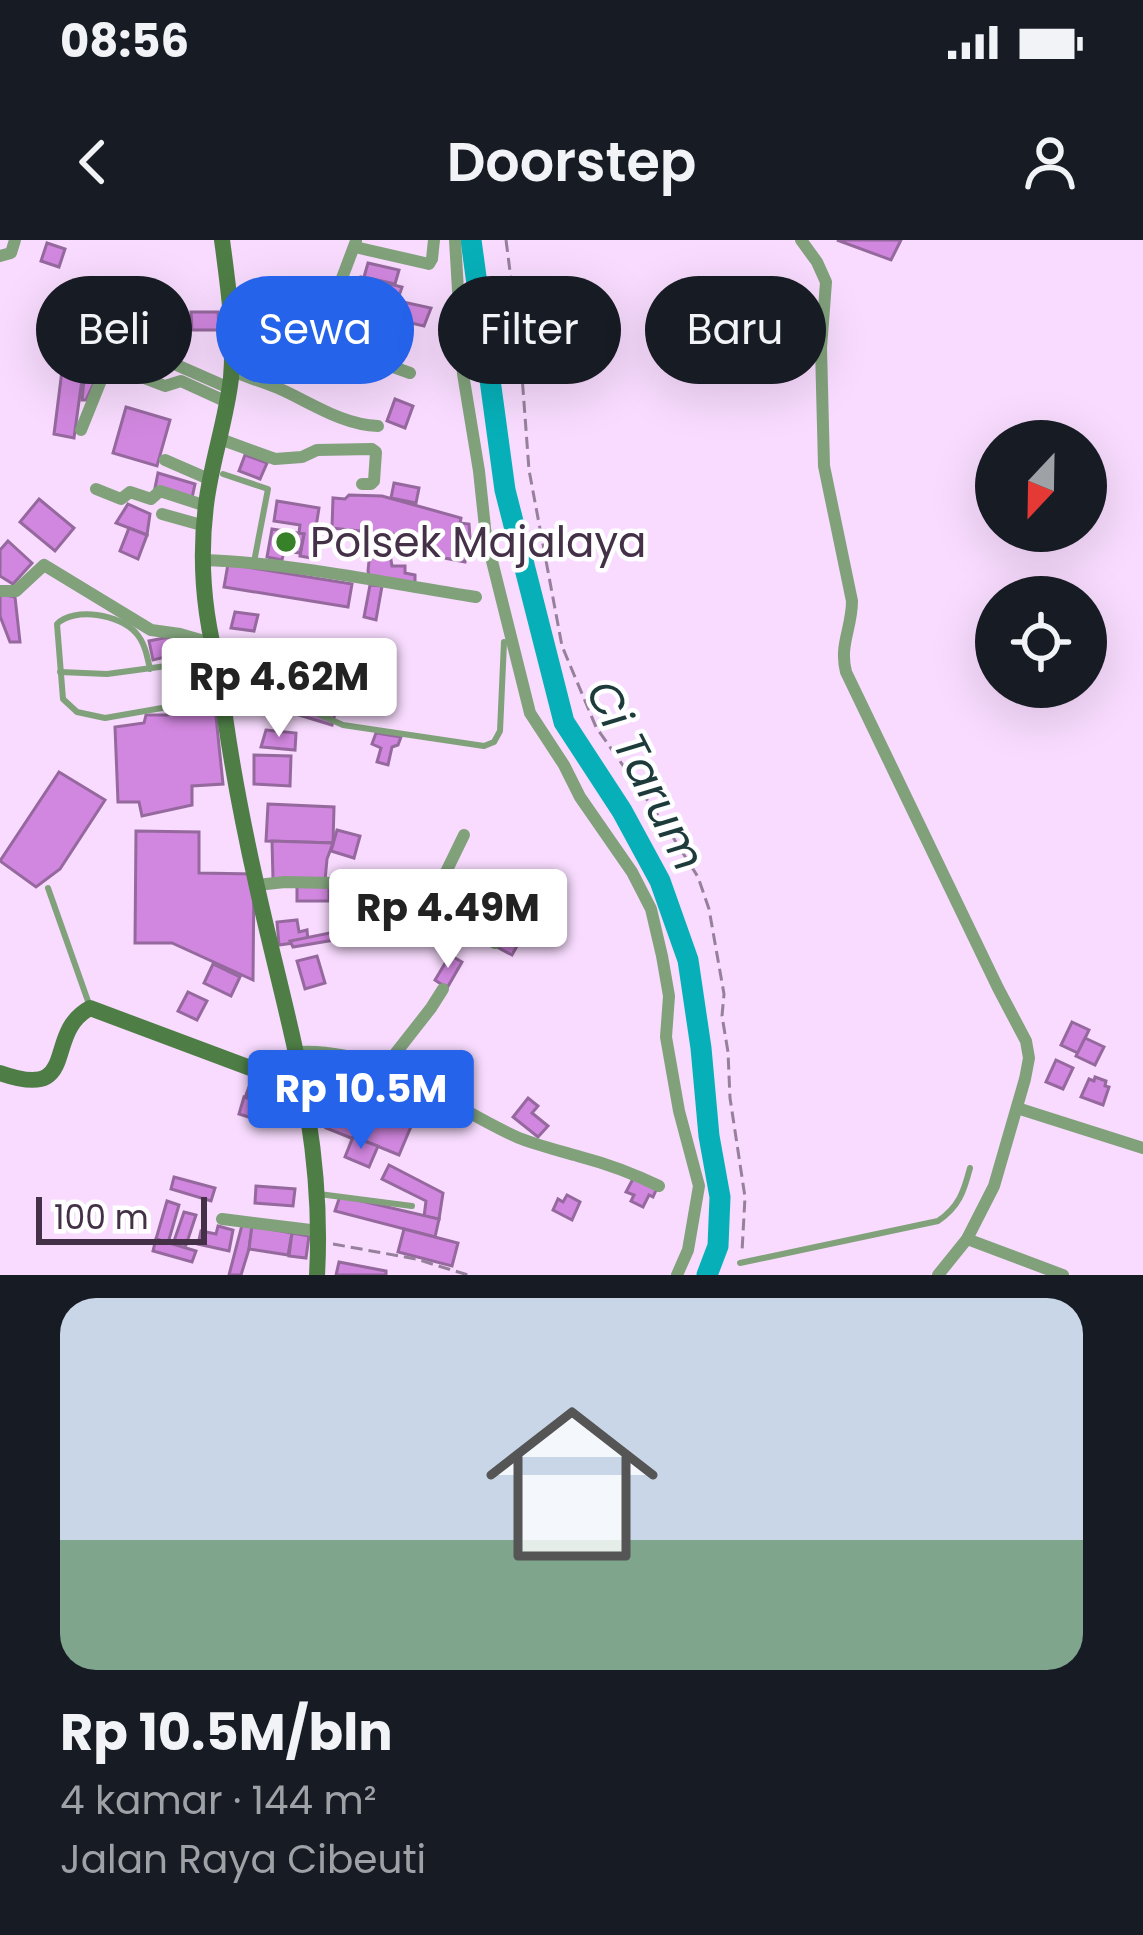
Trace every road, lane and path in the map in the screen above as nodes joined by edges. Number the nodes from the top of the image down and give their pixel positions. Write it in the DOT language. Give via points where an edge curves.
graph roads {
  1 [pos="15,240"];
  2 [pos="222,240"];
  3 [pos="434,240"];
  4 [pos="455,240"];
  5 [pos="506,240"];
  6 [pos="802,240"];
  7 [pos="356,244"];
  8 [pos="0,256"];
  9 [pos="226,276"];
  10 [pos="343,276"];
  11 [pos="192,371"];
  12 [pos="229,384"];
  13 [pos="229,387"];
  14 [pos="378,426"];
  15 [pos="81,430"];
  16 [pos="220,439"];
  17 [pos="165,460"];
  18 [pos="216,475"];
  19 [pos="362,484"];
  20 [pos="96,489"];
  21 [pos="206,506"];
  22 [pos="162,514"];
  23 [pos="205,526"];
  24 [pos="203,560"];
  25 [pos="254,562"];
  26 [pos="0,591"];
  27 [pos="476,597"];
  28 [pos="504,642"];
  29 [pos="215,658"];
  30 [pos="150,668"];
  31 [pos="60,672"];
  32 [pos="222,698"];
  33 [pos="464,836"];
  34 [pos="256,885"];
  35 [pos="48,887"];
  36 [pos="429,908"];
  37 [pos="495,943"];
  38 [pos="442,988"];
  39 [pos="90,1008"];
  40 [pos="298,1052"];
  41 [pos="384,1068"];
  42 [pos="0,1072"];
  43 [pos="303,1080"];
  44 [pos="1017,1108"];
  45 [pos="1143,1148"];
  46 [pos="970,1168"];
  47 [pos="659,1186"];
  48 [pos="319,1194"];
  49 [pos="412,1206"];
  50 [pos="222,1219"];
  51 [pos="319,1236"];
  52 [pos="967,1239"];
  53 [pos="740,1263"];
  54 [pos="317,1275"];
  55 [pos="468,1275"];
  56 [pos="677,1275"];
  57 [pos="938,1275"];
  58 [pos="1063,1275"];
  1 -- 8 [label="street"];
  2 -- 9 [label="main road"];
  3 -- 7 [label="street" via="429,264"];
  4 -- 56 [label="street" via="486,537 530,713 632,872 662,956 666,1036 699,1186"];
  5 -- 53 [label="path" via="530,470 562,646 596,727 669,830 710,909 745,1197"];
  6 -- 44 [label="street" via="826,282 824,466 852,601 843,660 1026,1041"];
  7 -- 10 [label="street"];
  11 -- 13 [label="street"];
  12 -- 13 [label="main road"];
  13 -- 14 [label="street" via="276,388"];
  13 -- 15 [label="street" via="162,386 110,365"];
  13 -- 16 [label="main road"];
  16 -- 18 [label="main road"];
  16 -- 19 [label="street" via="275,459 372,449 374,481"];
  17 -- 18 [label="street"];
  18 -- 21 [label="main road"];
  18 -- 25 [label="lane" via="268,489"];
  20 -- 21 [label="street" via="121,499 130,491 151,499 160,491"];
  21 -- 23 [label="main road"];
  22 -- 23 [label="street"];
  23 -- 24 [label="main road"];
  24 -- 25 [label="street"];
  24 -- 29 [label="main road"];
  25 -- 27 [label="street"];
  26 -- 29 [label="street" via="16,591 44,566"];
  28 -- 29 [label="lane" via="500,731 484,746 343,724"];
  29 -- 30 [label="lane"];
  29 -- 32 [label="main road"];
  30 -- 31 [label="lane"];
  30 -- 31 [label="lane" via="130,626 67,616 57,624"];
  31 -- 32 [label="lane" via="63,699 85,715"];
  32 -- 34 [label="main road"];
  33 -- 36 [label="street"];
  34 -- 36 [label="street" via="368,882"];
  34 -- 40 [label="main road"];
  35 -- 39 [label="lane"];
  36 -- 37 [label="street"];
  38 -- 41 [label="street"];
  39 -- 42 [label="main road" via="72,1022 47,1078"];
  39 -- 43 [label="main road"];
  40 -- 41 [label="street" via="338,1053"];
  40 -- 43 [label="main road"];
  41 -- 47 [label="street" via="522,1138"];
  43 -- 48 [label="main road"];
  44 -- 45 [label="street"];
  44 -- 52 [label="street" via="994,1186"];
  46 -- 53 [label="lane" via="962,1198 938,1221"];
  48 -- 49 [label="lane"];
  48 -- 51 [label="main road"];
  50 -- 51 [label="street"];
  51 -- 54 [label="main road"];
  51 -- 55 [label="path"];
  52 -- 57 [label="street"];
  52 -- 58 [label="street"];
}
